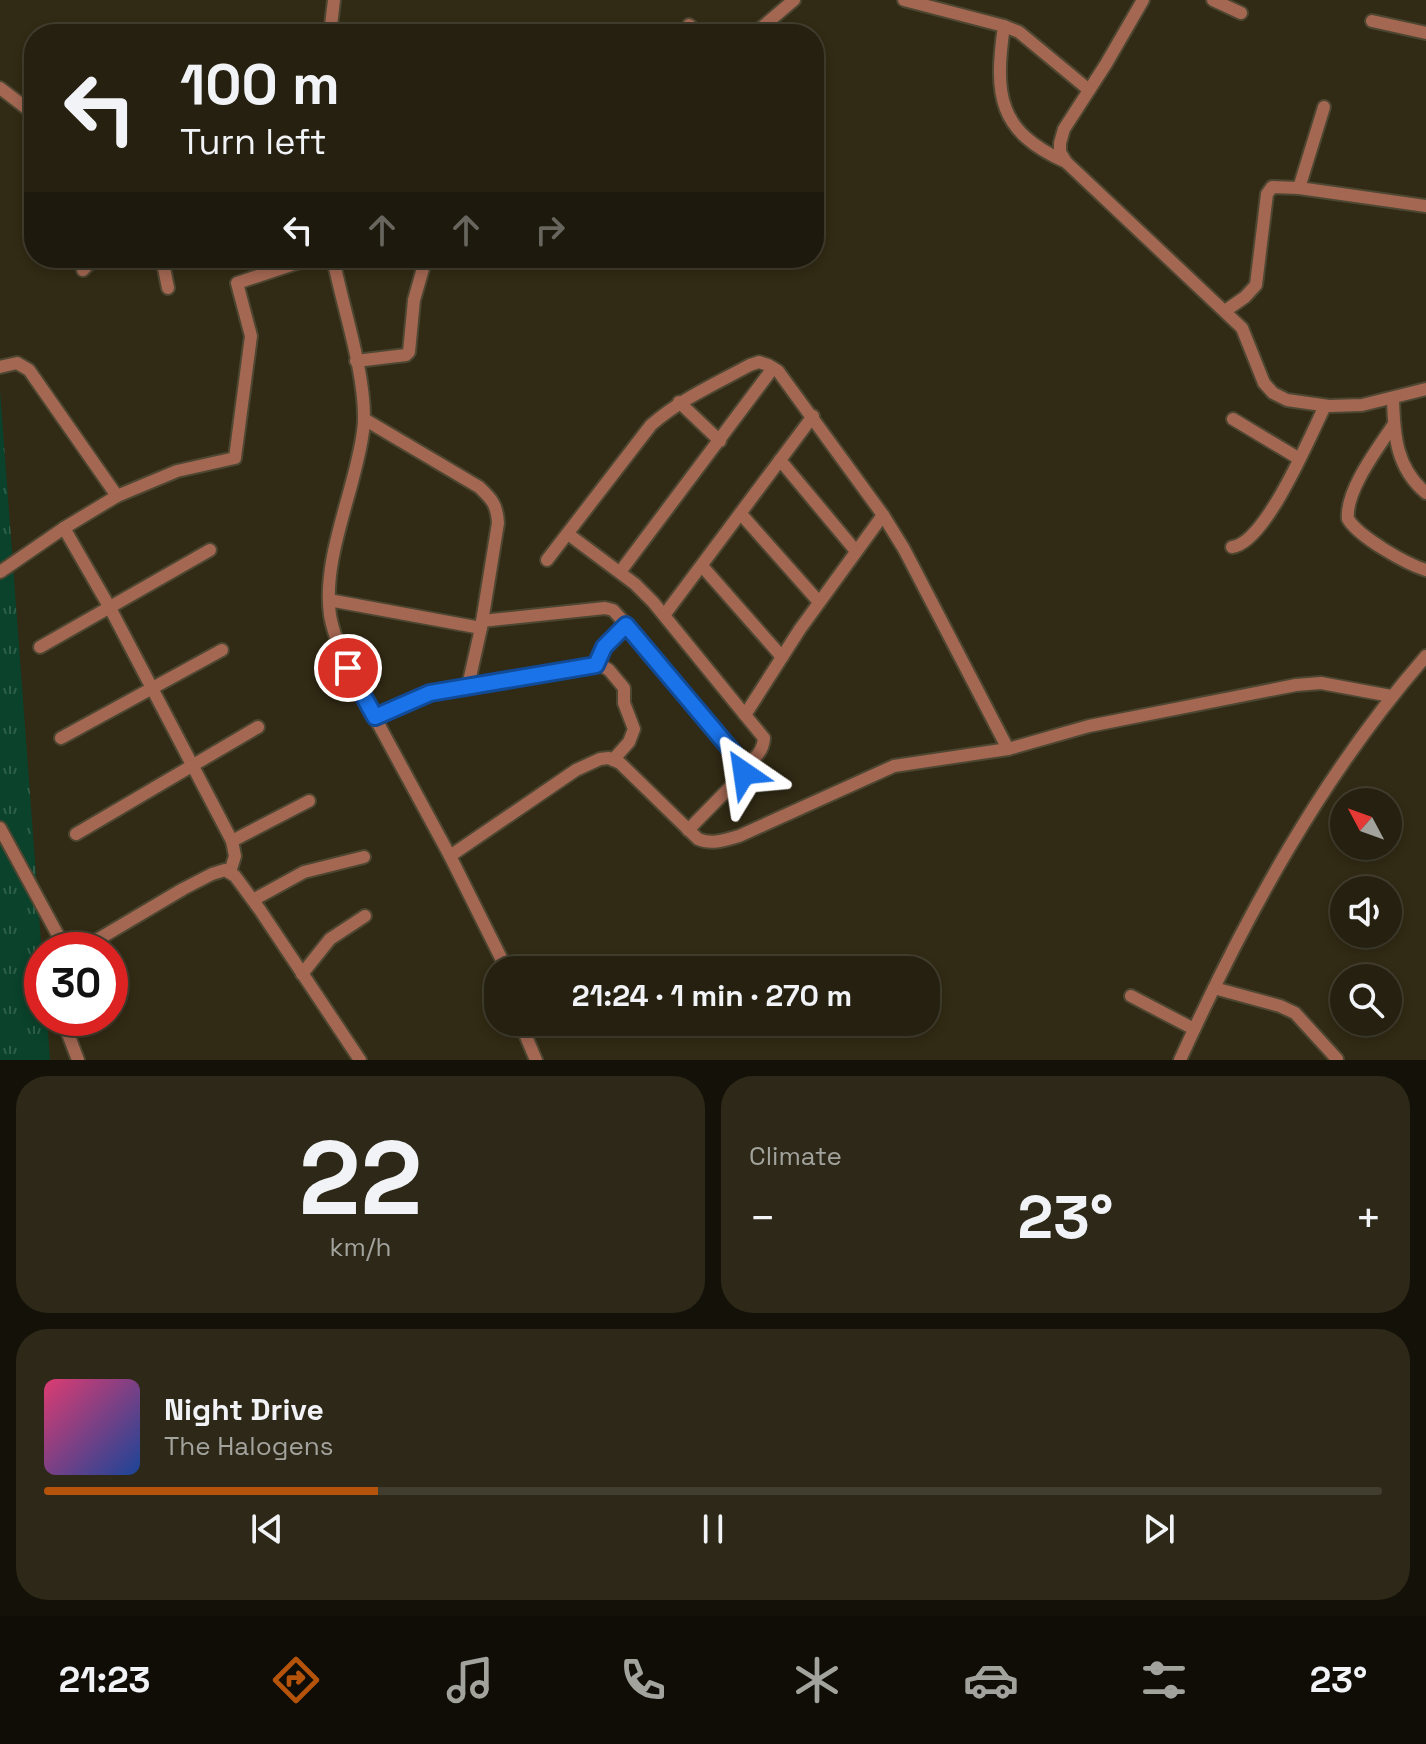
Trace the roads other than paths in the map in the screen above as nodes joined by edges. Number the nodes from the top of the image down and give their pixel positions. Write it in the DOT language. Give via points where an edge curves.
graph roads {
  1 [pos="334,0"];
  2 [pos="794,0"];
  3 [pos="904,0"];
  4 [pos="1143,0"];
  5 [pos="1213,0"];
  6 [pos="1241,13"];
  7 [pos="1372,21"];
  8 [pos="331,24"];
  9 [pos="766,24"];
  10 [pos="1004,26"];
  11 [pos="1426,33"];
  12 [pos="0,88"];
  13 [pos="1089,90"];
  14 [pos="24,106"];
  15 [pos="1324,107"];
  16 [pos="1066,162"];
  17 [pos="1299,188"];
  18 [pos="1426,206"];
  19 [pos="164,268"];
  20 [pos="282,268"];
  21 [pos="335,268"];
  22 [pos="423,268"];
  23 [pos="168,288"];
  24 [pos="1225,311"];
  25 [pos="356,361"];
  26 [pos="0,367"];
  27 [pos="773,368"];
  28 [pos="1426,389"];
  29 [pos="1393,399"];
  30 [pos="679,402"];
  31 [pos="1325,406"];
  32 [pos="813,416"];
  33 [pos="364,419"];
  34 [pos="1233,419"];
  35 [pos="1394,424"];
  36 [pos="720,441"];
  37 [pos="1298,458"];
  38 [pos="780,460"];
  39 [pos="1426,493"];
  40 [pos="117,496"];
  41 [pos="741,514"];
  42 [pos="883,515"];
  43 [pos="64,528"];
  44 [pos="568,534"];
  45 [pos="1232,547"];
  46 [pos="210,550"];
  47 [pos="855,550"];
  48 [pos="547,560"];
  49 [pos="702,566"];
  50 [pos="1426,570"];
  51 [pos="0,572"];
  52 [pos="620,572"];
  53 [pos="329,600"];
  54 [pos="819,602"];
  55 [pos="110,608"];
  56 [pos="665,614"];
  57 [pos="482,624"];
  58 [pos="626,625"];
  59 [pos="40,647"];
  60 [pos="222,650"];
  61 [pos="1426,656"];
  62 [pos="782,657"];
  63 [pos="596,665"];
  64 [pos="468,686"];
  65 [pos="151,689"];
  66 [pos="1391,696"];
  67 [pos="745,715"];
  68 [pos="375,717"];
  69 [pos="258,727"];
  70 [pos="61,738"];
  71 [pos="1008,749"];
  72 [pos="613,760"];
  73 [pos="194,766"];
  74 [pos="744,767"];
  75 [pos="309,801"];
  76 [pos="0,828"];
  77 [pos="688,830"];
  78 [pos="76,834"];
  79 [pos="232,841"];
  80 [pos="450,856"];
  81 [pos="364,857"];
  82 [pos="230,872"];
  83 [pos="253,900"];
  84 [pos="365,916"];
  85 [pos="56,932"];
  86 [pos="111,932"];
  87 [pos="500,956"];
  88 [pos="302,974"];
  89 [pos="1214,988"];
  90 [pos="1131,996"];
  91 [pos="1194,1029"];
  92 [pos="69,1036"];
  93 [pos="526,1036"];
  94 [pos="1337,1059"];
  95 [pos="78,1060"];
  96 [pos="360,1060"];
  97 [pos="536,1060"];
  98 [pos="1180,1060"];
  1 -- 8 [label="street"];
  2 -- 9 [label="street"];
  3 -- 10 [label="street"];
  4 -- 13 [label="street"];
  5 -- 6 [label="street"];
  7 -- 11 [label="street"];
  10 -- 13 [label="street" via="1028,39"];
  10 -- 16 [label="street" via="999,65 1006,112 1024,138"];
  12 -- 14 [label="street"];
  13 -- 16 [label="street" via="1064,129 1060,152"];
  15 -- 17 [label="street"];
  16 -- 24 [label="street"];
  17 -- 18 [label="street"];
  17 -- 24 [label="street" via="1268,191 1256,285"];
  19 -- 23 [label="street"];
  20 -- 40 [label="street" via="237,283 251,336 235,458 182,469"];
  21 -- 25 [label="street"];
  22 -- 25 [label="street" via="409,352"];
  24 -- 31 [label="street" via="1247,336 1268,388 1287,400"];
  25 -- 33 [label="street"];
  26 -- 40 [label="street" via="17,363 29,370"];
  27 -- 30 [label="street" via="759,362 750,365"];
  27 -- 32 [label="street"];
  27 -- 36 [label="street"];
  28 -- 29 [label="street"];
  29 -- 31 [label="street"];
  29 -- 35 [label="street"];
  30 -- 36 [label="street"];
  30 -- 44 [label="street" via="651,425"];
  31 -- 37 [label="street"];
  32 -- 38 [label="street"];
  32 -- 42 [label="street"];
  33 -- 53 [label="street"];
  33 -- 57 [label="street" via="479,487 494,502 498,523"];
  34 -- 37 [label="street"];
  35 -- 39 [label="street" via="1398,454"];
  35 -- 50 [label="street" via="1352,496 1348,519 1378,544"];
  36 -- 52 [label="street"];
  37 -- 45 [label="street" via="1262,525 1246,542"];
  38 -- 41 [label="street"];
  38 -- 47 [label="street"];
  40 -- 43 [label="street"];
  41 -- 49 [label="street"];
  41 -- 54 [label="street"];
  42 -- 47 [label="street"];
  42 -- 71 [label="street"];
  43 -- 51 [label="street"];
  43 -- 55 [label="street"];
  44 -- 48 [label="street"];
  44 -- 52 [label="street"];
  46 -- 55 [label="street"];
  47 -- 54 [label="street"];
  49 -- 56 [label="street"];
  49 -- 62 [label="street"];
  52 -- 56 [label="street"];
  53 -- 57 [label="street"];
  53 -- 68 [label="street" via="336,640"];
  54 -- 62 [label="street"];
  55 -- 59 [label="street"];
  55 -- 65 [label="street"];
  56 -- 67 [label="street"];
  57 -- 58 [label="street" via="605,608"];
  57 -- 64 [label="street"];
  58 -- 63 [label="street" via="604,647"];
  58 -- 74 [label="street"];
  60 -- 65 [label="street"];
  61 -- 66 [label="street"];
  62 -- 67 [label="street"];
  63 -- 64 [label="street"];
  63 -- 72 [label="street" via="603,665 624,688 634,729"];
  64 -- 68 [label="street" via="430,693"];
  65 -- 70 [label="street"];
  65 -- 73 [label="street"];
  66 -- 71 [label="street" via="1321,683 1296,685 1089,726"];
  66 -- 89 [label="street" via="1334,775"];
  67 -- 74 [label="street" via="764,738 763,747"];
  68 -- 80 [label="street"];
  69 -- 73 [label="street"];
  71 -- 77 [label="street" via="886,768 725,840 707,842"];
  72 -- 77 [label="street"];
  72 -- 80 [label="street" via="600,759 576,770"];
  73 -- 78 [label="street"];
  73 -- 79 [label="street"];
  74 -- 77 [label="street"];
  75 -- 79 [label="street"];
  76 -- 85 [label="street"];
  79 -- 82 [label="street"];
  80 -- 87 [label="street"];
  81 -- 83 [label="street" via="304,872"];
  82 -- 83 [label="street"];
  82 -- 86 [label="street" via="212,874"];
  83 -- 88 [label="street"];
  84 -- 88 [label="street" via="330,939"];
  88 -- 96 [label="street"];
  89 -- 91 [label="street"];
  89 -- 94 [label="street" via="1295,1013"];
  90 -- 91 [label="street"];
  91 -- 98 [label="street"];
  92 -- 95 [label="street"];
  93 -- 97 [label="street"];
}
